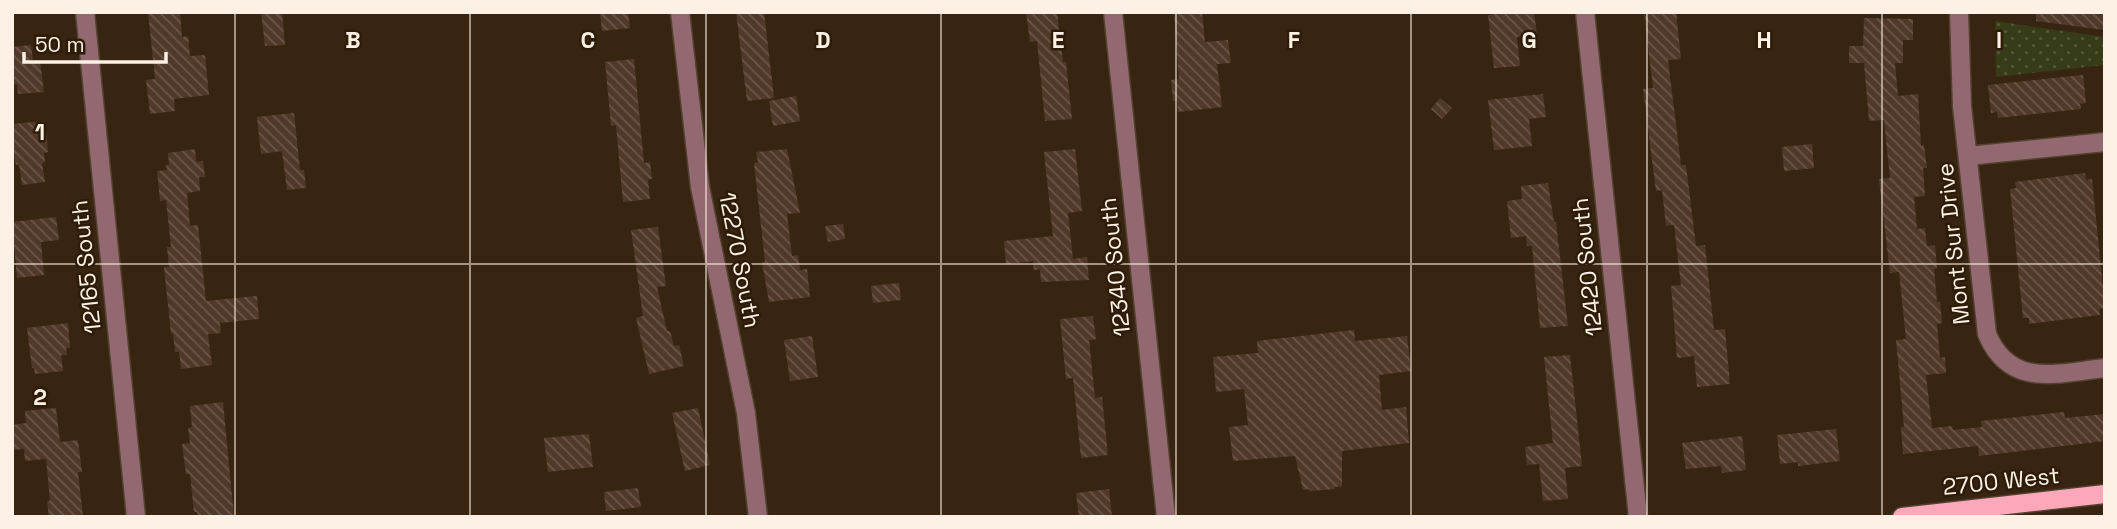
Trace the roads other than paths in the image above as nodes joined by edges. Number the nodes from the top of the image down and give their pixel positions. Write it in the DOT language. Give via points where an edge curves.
graph roads {
  1 [pos="85,12"];
  2 [pos="680,12"];
  3 [pos="1113,12"];
  4 [pos="1585,12"];
  5 [pos="1959,12"];
  6 [pos="2105,142"];
  7 [pos="1968,156"];
  8 [pos="2105,368"];
  9 [pos="2105,494"];
  10 [pos="136,517"];
  11 [pos="758,517"];
  12 [pos="1166,517"];
  13 [pos="1638,517"];
  14 [pos="1902,517"];
  1 -- 10 [label="street, 12165 South"];
  2 -- 11 [label="street, 12270 South" via="700,187 746,413"];
  3 -- 12 [label="street, 12340 South"];
  4 -- 13 [label="street, 12420 South"];
  5 -- 7 [label="street, Mont Sur Drive"];
  6 -- 7 [label="street"];
  7 -- 8 [label="street, Mont Sur Drive" via="1985,321 1992,346 2022,372"];
  9 -- 14 [label="main road, 2700 West"];
}
